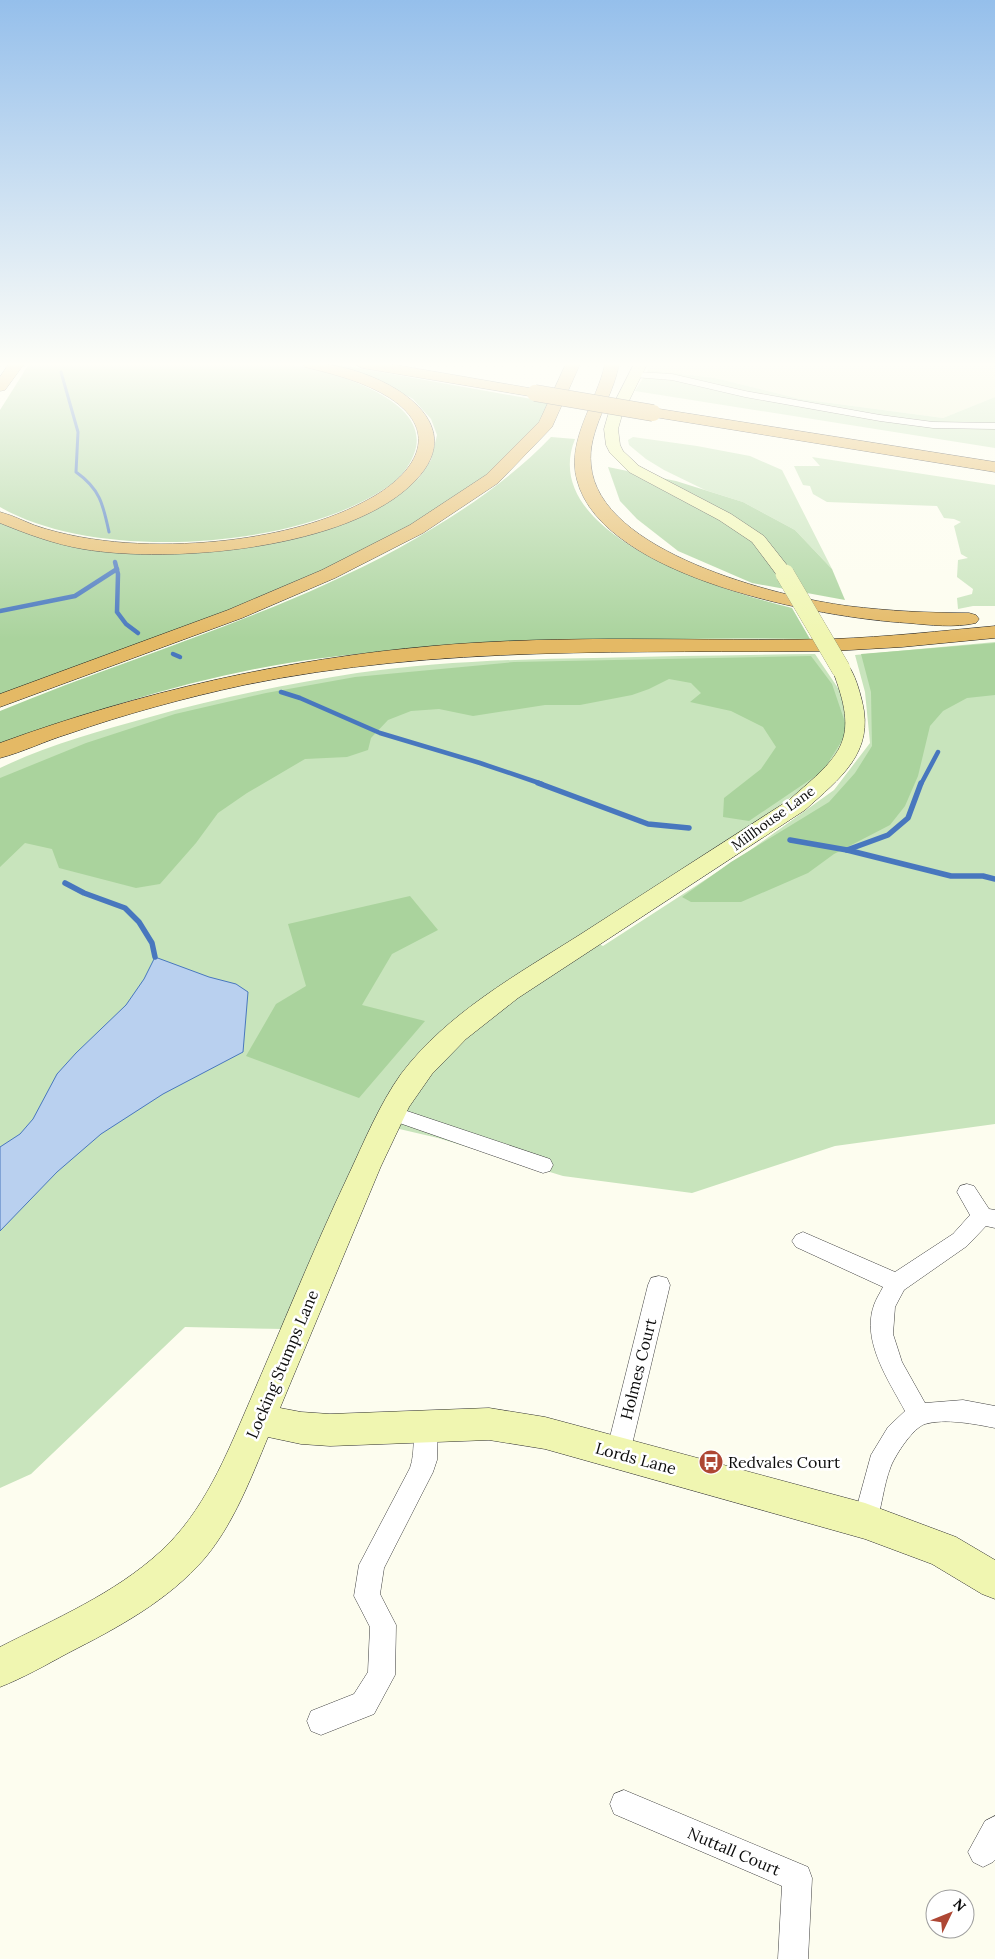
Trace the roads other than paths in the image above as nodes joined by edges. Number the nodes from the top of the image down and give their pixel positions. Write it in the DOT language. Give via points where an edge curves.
graph roads {
  1 [pos="425,455"];
  2 [pos="518,455"];
  3 [pos="584,455"];
  4 [pos="620,455"];
  5 [pos="932,455"];
  6 [pos="995,467"];
  7 [pos="0,517"];
  8 [pos="995,619"];
  9 [pos="995,632"];
  10 [pos="0,701"];
  11 [pos="0,751"];
  12 [pos="392,1113"];
  13 [pos="543,1165"];
  14 [pos="967,1192"];
  15 [pos="989,1217"];
  16 [pos="803,1241"];
  17 [pos="896,1283"];
  18 [pos="659,1285"];
  19 [pos="919,1414"];
  20 [pos="995,1417"];
  21 [pos="259,1419"];
  22 [pos="426,1426"];
  23 [pos="618,1453"];
  24 [pos="865,1521"];
  25 [pos="995,1581"];
  26 [pos="0,1668"];
  27 [pos="321,1721"];
  28 [pos="624,1804"];
  29 [pos="793,1959"];
  1 -- 7 [label="highway" via="414,474 362,510 279,536 222,545 140,549 72,541 42,534"];
  2 -- 10 [label="highway" via="463,500 391,544 268,602"];
  3 -- 8 [label="highway" via="585,480 598,507 612,523 635,540 698,573 754,592 882,616"];
  4 -- 12 [label="street, Millhouse Lane, bridge" via="642,474 725,517 758,539 785,574 841,669 856,708 857,733 838,769 797,805 509,992 467,1023 411,1081"];
  5 -- 6 [label="highway"];
  9 -- 11 [label="highway" via="810,645 498,648 344,661 173,695 89,719"];
  12 -- 13 [label="street"];
  12 -- 21 [label="street, Locking Stumps Lane" via="353,1196"];
  14 -- 15 [label="street"];
  15 -- 17 [label="street"];
  16 -- 17 [label="street"];
  17 -- 19 [label="street" via="884,1306 882,1334 892,1365"];
  18 -- 23 [label="street, Holmes Court"];
  19 -- 20 [label="street" via="963,1411"];
  19 -- 24 [label="street" via="896,1436 880,1464"];
  21 -- 22 [label="street, Lords Lane" via="330,1430"];
  21 -- 26 [label="street, Locking Stumps Lane" via="218,1510 191,1546 158,1579"];
  22 -- 23 [label="street, Lords Lane" via="489,1424 545,1433"];
  22 -- 27 [label="street" via="421,1472 372,1565 367,1596 382,1625 381,1676 364,1704"];
  23 -- 24 [label="street, Lords Lane"];
  24 -- 25 [label="street, Lords Lane" via="943,1550"];
  28 -- 29 [label="street, Nuttall Court" via="797,1878"];
}
